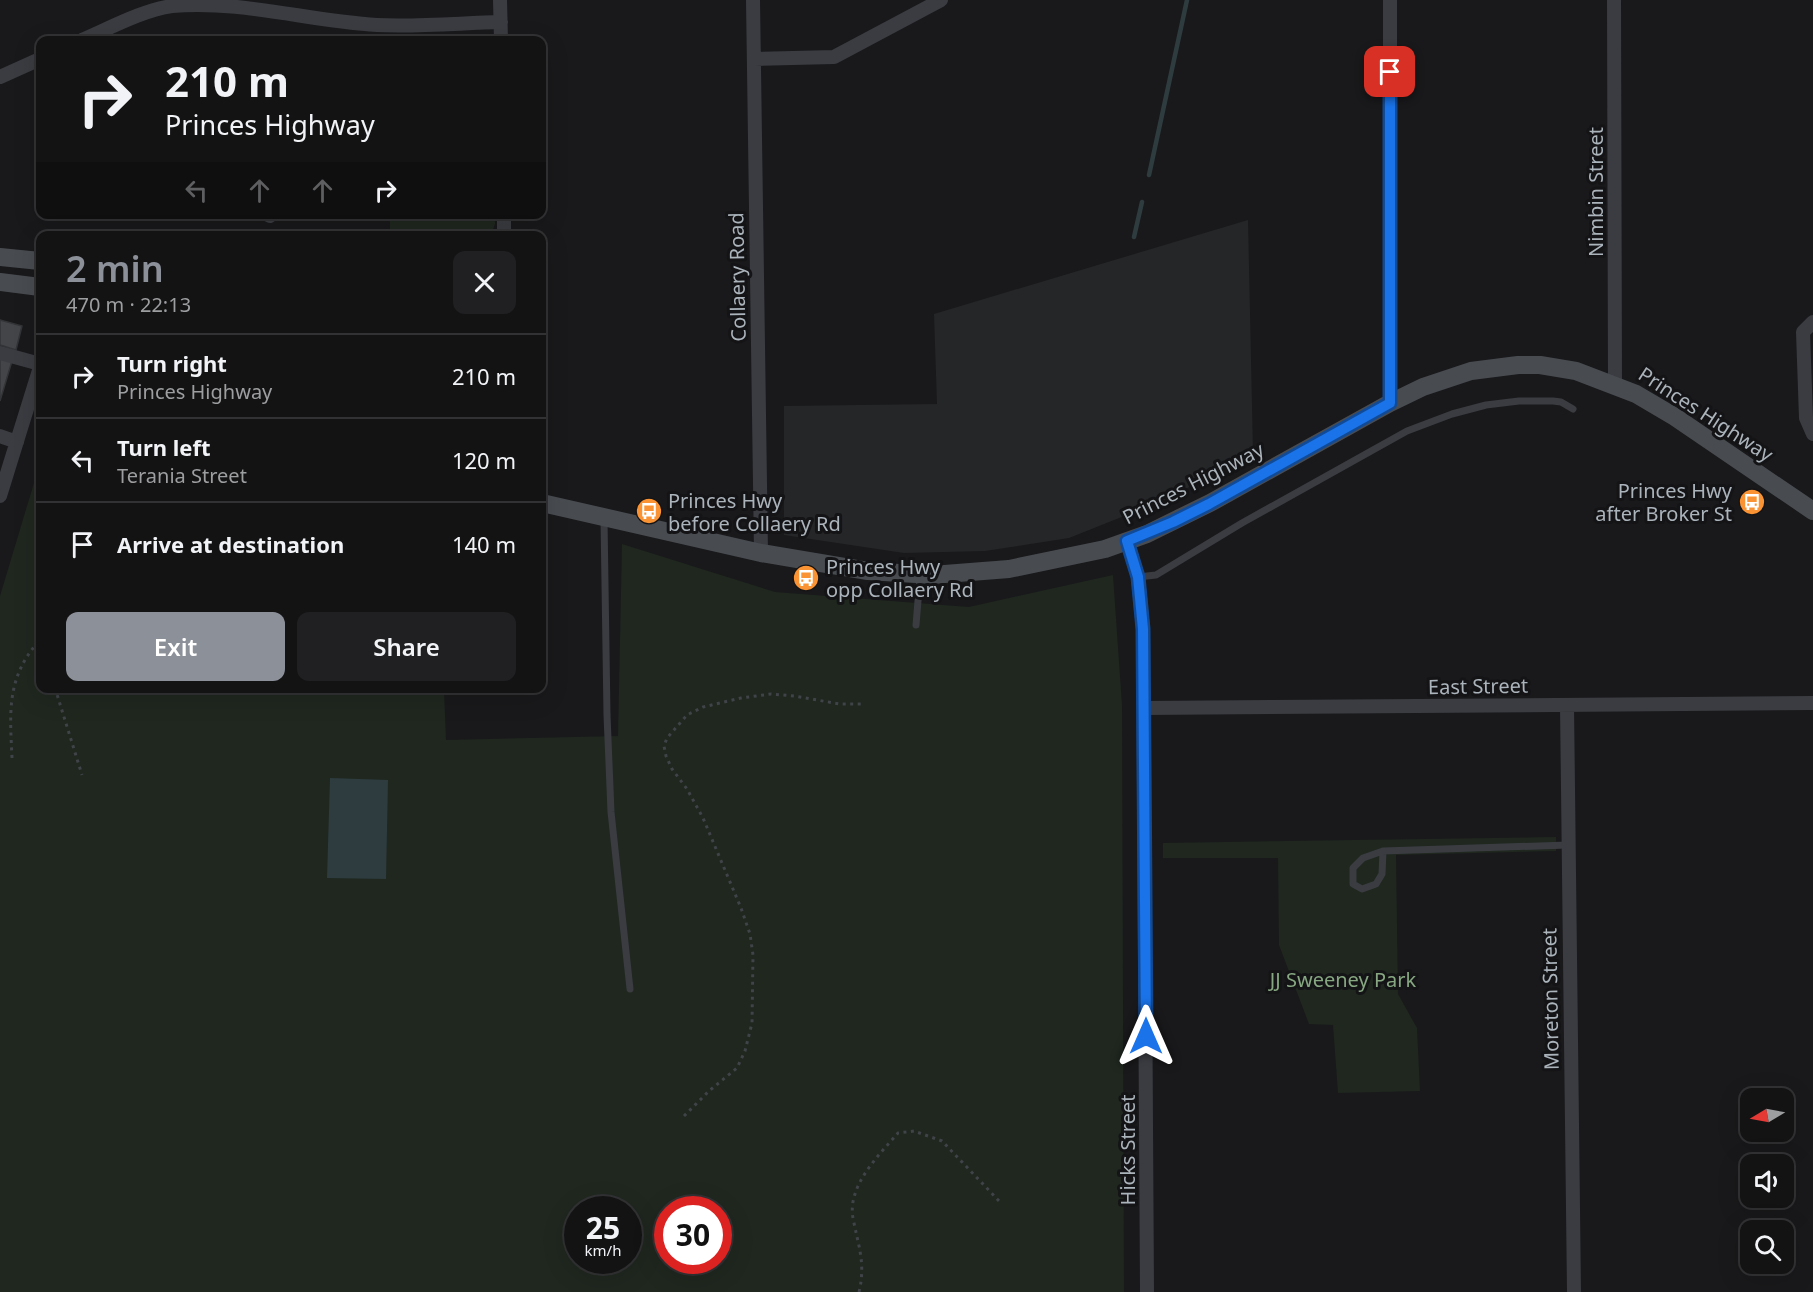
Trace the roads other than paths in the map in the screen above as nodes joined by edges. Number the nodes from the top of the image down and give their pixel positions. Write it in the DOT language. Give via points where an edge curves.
graph roads {
  1 [pos="500,0"];
  2 [pos="753,0"];
  3 [pos="941,0"];
  4 [pos="1390,0"];
  5 [pos="1614,0"];
  6 [pos="263,3"];
  7 [pos="501,22"];
  8 [pos="92,36"];
  9 [pos="501,36"];
  10 [pos="754,59"];
  11 [pos="36,61"];
  12 [pos="0,77"];
  13 [pos="0,257"];
  14 [pos="36,261"];
  15 [pos="0,282"];
  16 [pos="36,286"];
  17 [pos="1813,322"];
  18 [pos="0,353"];
  19 [pos="36,365"];
  20 [pos="36,379"];
  21 [pos="1615,384"];
  22 [pos="1390,403"];
  23 [pos="1573,409"];
  24 [pos="1813,434"];
  25 [pos="0,436"];
  26 [pos="17,442"];
  27 [pos="0,496"];
  28 [pos="546,504"];
  29 [pos="1813,510"];
  30 [pos="603,517"];
  31 [pos="1127,541"];
  32 [pos="761,553"];
  33 [pos="920,574"];
  34 [pos="1138,577"];
  35 [pos="916,625"];
  36 [pos="1813,703"];
  37 [pos="1567,705"];
  38 [pos="1144,708"];
  39 [pos="1568,845"];
  40 [pos="1383,851"];
  41 [pos="630,989"];
  42 [pos="1147,1292"];
  43 [pos="1574,1292"];
  1 -- 7 [label="street"];
  2 -- 10 [label="street, Collaery Road"];
  3 -- 10 [label="street" via="834,57"];
  4 -- 22 [label="street"];
  5 -- 21 [label="street, Nimbin Street"];
  6 -- 7 [label="street" via="319,19 378,25"];
  6 -- 8 [label="street" via="171,6"];
  7 -- 9 [label="street"];
  10 -- 32 [label="street, Collaery Road"];
  11 -- 12 [label="street"];
  13 -- 14 [label="main road"];
  15 -- 16 [label="main road"];
  17 -- 24 [label="street" via="1803,332 1806,418"];
  18 -- 19 [label="street"];
  20 -- 26 [label="street"];
  21 -- 22 [label="main road, Princes Highway" via="1576,371 1518,365 1455,376"];
  21 -- 29 [label="main road, Princes Highway" via="1675,417"];
  22 -- 31 [label="main road, Princes Highway" via="1182,518"];
  23 -- 34 [label="lane" via="1561,402 1519,401 1486,405 1418,426 1350,461 1156,575"];
  25 -- 26 [label="street"];
  26 -- 27 [label="street"];
  28 -- 30 [label="main road, Princes Highway"];
  30 -- 32 [label="main road, Princes Highway"];
  30 -- 41 [label="lane" via="611,812"];
  31 -- 33 [label="main road, Princes Highway" via="1008,569"];
  31 -- 34 [label="street, Hicks Street"];
  32 -- 33 [label="main road, Princes Highway"];
  33 -- 35 [label="lane"];
  34 -- 38 [label="street, Hicks Street"];
  36 -- 37 [label="street, East Street"];
  37 -- 38 [label="street, East Street"];
  37 -- 39 [label="street, Moreton Street"];
  38 -- 42 [label="street, Hicks Street"];
  39 -- 40 [label="lane"];
  39 -- 43 [label="street, Moreton Street"];
  40 -- 40 [label="lane" via="1364,858 1353,868 1353,884 1362,889 1376,884 1382,874"];
}
